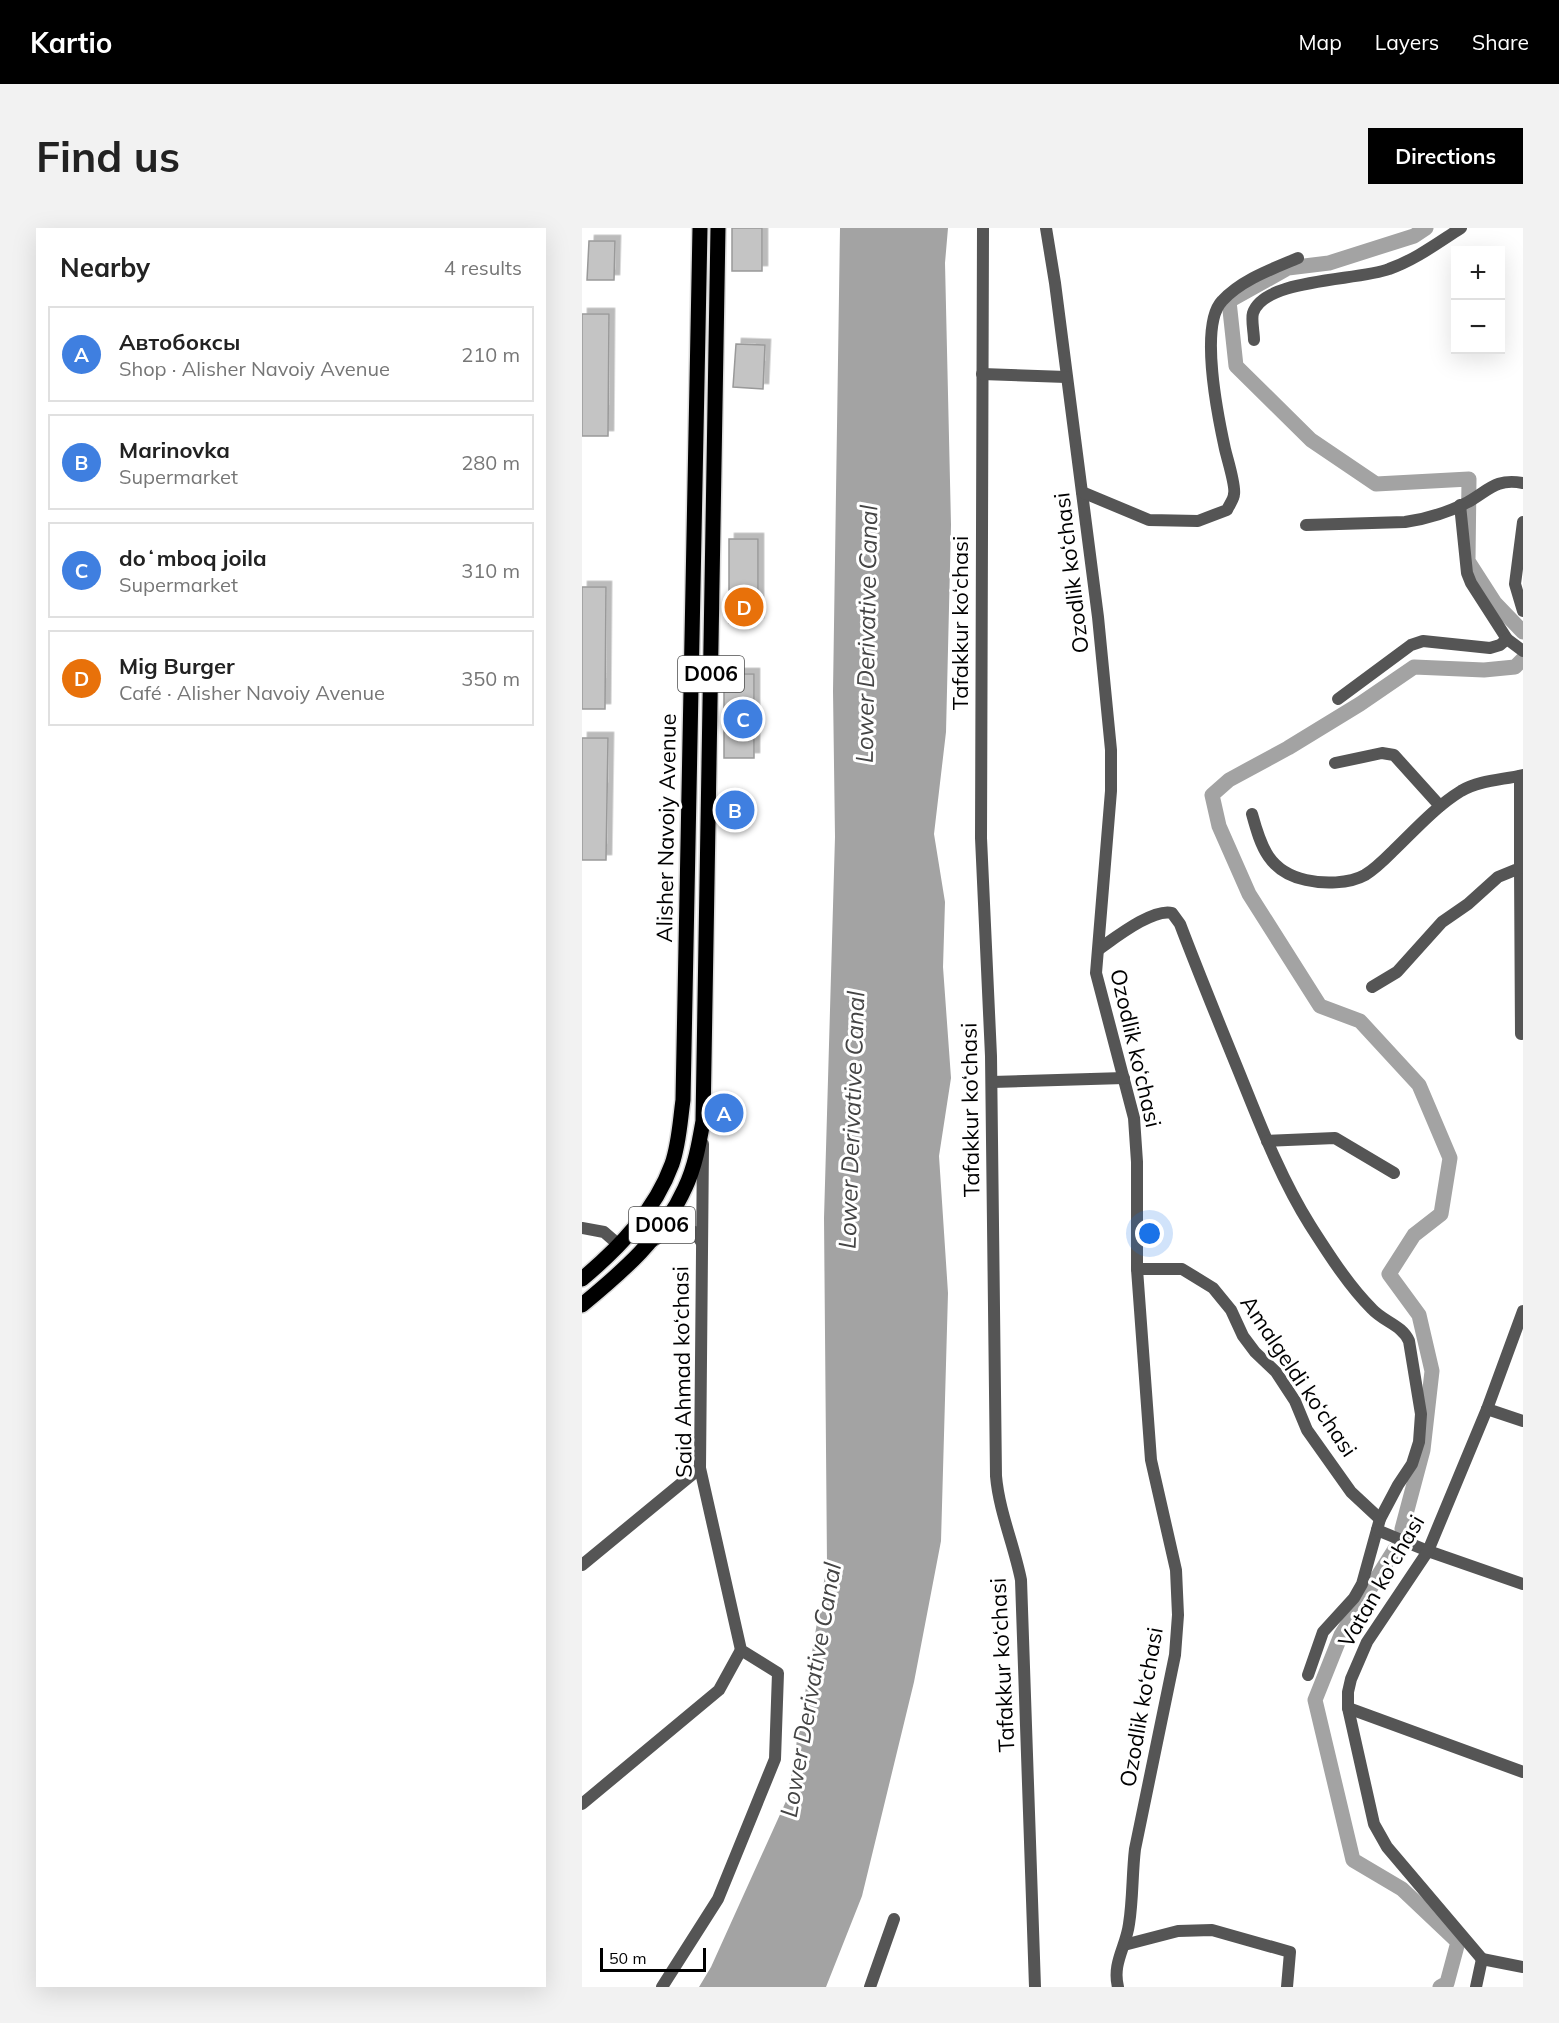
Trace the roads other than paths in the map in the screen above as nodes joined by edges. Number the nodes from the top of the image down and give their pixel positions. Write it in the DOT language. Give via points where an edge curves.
graph roads {
  1 [pos="699,228"];
  2 [pos="718,228"];
  3 [pos="983,228"];
  4 [pos="1046,228"];
  5 [pos="1461,228"];
  6 [pos="1298,258"];
  7 [pos="1254,340"];
  8 [pos="982,374"];
  9 [pos="1066,377"];
  10 [pos="1523,483"];
  11 [pos="1082,492"];
  12 [pos="1460,505"];
  13 [pos="1523,522"];
  14 [pos="1306,525"];
  15 [pos="692,604"];
  16 [pos="712,604"];
  17 [pos="1523,611"];
  18 [pos="1508,639"];
  19 [pos="1522,650"];
  20 [pos="1338,699"];
  21 [pos="1335,763"];
  22 [pos="1522,775"];
  23 [pos="1440,806"];
  24 [pos="1252,814"];
  25 [pos="1521,868"];
  26 [pos="1098,949"];
  27 [pos="1372,987"];
  28 [pos="1521,1034"];
  29 [pos="1124,1078"];
  30 [pos="992,1082"];
  31 [pos="703,1121"];
  32 [pos="1266,1141"];
  33 [pos="1394,1173"];
  34 [pos="582,1228"];
  35 [pos="702,1244"];
  36 [pos="619,1245"];
  37 [pos="648,1245"];
  38 [pos="1137,1269"];
  39 [pos="582,1279"];
  40 [pos="582,1305"];
  41 [pos="1523,1311"];
  42 [pos="1487,1409"];
  43 [pos="1523,1421"];
  44 [pos="700,1468"];
  45 [pos="1379,1524"];
  46 [pos="1428,1551"];
  47 [pos="582,1565"];
  48 [pos="1523,1584"];
  49 [pos="741,1650"];
  50 [pos="1308,1675"];
  51 [pos="1348,1708"];
  52 [pos="1523,1772"];
  53 [pos="582,1804"];
  54 [pos="894,1919"];
  55 [pos="1124,1945"];
  56 [pos="1482,1959"];
  57 [pos="1523,1967"];
  58 [pos="662,1987"];
  59 [pos="870,1987"];
  60 [pos="1035,1987"];
  61 [pos="1118,1987"];
  62 [pos="1287,1987"];
  63 [pos="1476,1987"];
  1 -- 15 [label="main road, Alisher Navoiy Avenue / D006"];
  2 -- 16 [label="main road, Alisher Navoiy Avenue / D006"];
  3 -- 8 [label="street, Tafakkur ko‘chasi"];
  4 -- 9 [label="street, Ozodlik ko‘chasi"];
  5 -- 7 [label="street" via="1390,269 1272,292 1253,314"];
  6 -- 11 [label="street" via="1233,291 1221,302 1213,318 1210,344 1219,422 1235,493 1227,510 1198,521 1149,520"];
  8 -- 9 [label="street"];
  8 -- 30 [label="street, Tafakkur ko‘chasi" via="981,838"];
  9 -- 11 [label="street, Ozodlik ko‘chasi"];
  10 -- 12 [label="street" via="1492,485"];
  11 -- 26 [label="street, Ozodlik ko‘chasi" via="1111,750"];
  12 -- 14 [label="street" via="1421,520"];
  12 -- 18 [label="street" via="1467,573"];
  13 -- 17 [label="street" via="1515,584"];
  15 -- 16 [label="main road"];
  15 -- 36 [label="main road, Alisher Navoiy Avenue / D006" via="683,1100 678,1141 664,1183 649,1209"];
  16 -- 31 [label="main road, Alisher Navoiy Avenue / D006"];
  18 -- 19 [label="street"];
  18 -- 20 [label="street" via="1490,648 1423,641 1411,645"];
  21 -- 23 [label="street" via="1382,753 1394,755"];
  22 -- 23 [label="street" via="1478,784"];
  22 -- 25 [label="street"];
  23 -- 24 [label="street" via="1364,876 1328,882 1290,876 1272,863 1260,843"];
  25 -- 27 [label="street" via="1498,877 1442,922 1397,972"];
  25 -- 28 [label="street"];
  26 -- 29 [label="street, Ozodlik ko‘chasi" via="1096,973"];
  26 -- 32 [label="street" via="1144,920 1165,911 1172,913"];
  29 -- 30 [label="street"];
  29 -- 38 [label="street, Ozodlik ko‘chasi" via="1134,1118 1137,1162"];
  30 -- 60 [label="street, Tafakkur ko‘chasi" via="996,1476 1021,1580"];
  31 -- 35 [label="street, Said Ahmad ko‘chasi"];
  31 -- 37 [label="main road, D006" via="685,1188"];
  32 -- 33 [label="street" via="1335,1138"];
  32 -- 45 [label="street" via="1294,1196 1340,1269 1373,1311 1400,1328 1409,1341 1422,1426 1412,1464"];
  34 -- 36 [label="street" via="604,1232"];
  35 -- 37 [label="street" via="695,1232 684,1229"];
  35 -- 44 [label="street, Said Ahmad ko‘chasi"];
  36 -- 39 [label="main road, D006"];
  37 -- 40 [label="main road, D006"];
  38 -- 45 [label="street, Amalgeldi ko‘chasi" via="1182,1269 1213,1288 1231,1310 1243,1336 1276,1372 1295,1401 1307,1430"];
  38 -- 55 [label="street, Ozodlik ko‘chasi" via="1151,1460 1176,1570 1178,1615 1175,1655 1135,1849 1130,1922"];
  41 -- 42 [label="street, Vatan ko'chasi"];
  42 -- 43 [label="street"];
  42 -- 46 [label="street, Vatan ko'chasi"];
  44 -- 47 [label="street"];
  44 -- 49 [label="street, Said Ahmad ko‘chasi"];
  45 -- 46 [label="street"];
  45 -- 50 [label="street" via="1362,1584 1323,1632"];
  46 -- 48 [label="street"];
  46 -- 51 [label="street, Vatan ko'chasi" via="1367,1642 1351,1679"];
  49 -- 53 [label="street" via="718,1690"];
  49 -- 58 [label="street" via="778,1673 775,1759 718,1899"];
  51 -- 52 [label="street"];
  51 -- 56 [label="street, Vatan ko'chasi" via="1379,1835"];
  54 -- 59 [label="street"];
  55 -- 61 [label="street, Ozodlik ko‘chasi" via="1115,1971"];
  55 -- 62 [label="street" via="1178,1931 1212,1930 1290,1952"];
  56 -- 57 [label="street"];
  56 -- 63 [label="street"];
}
